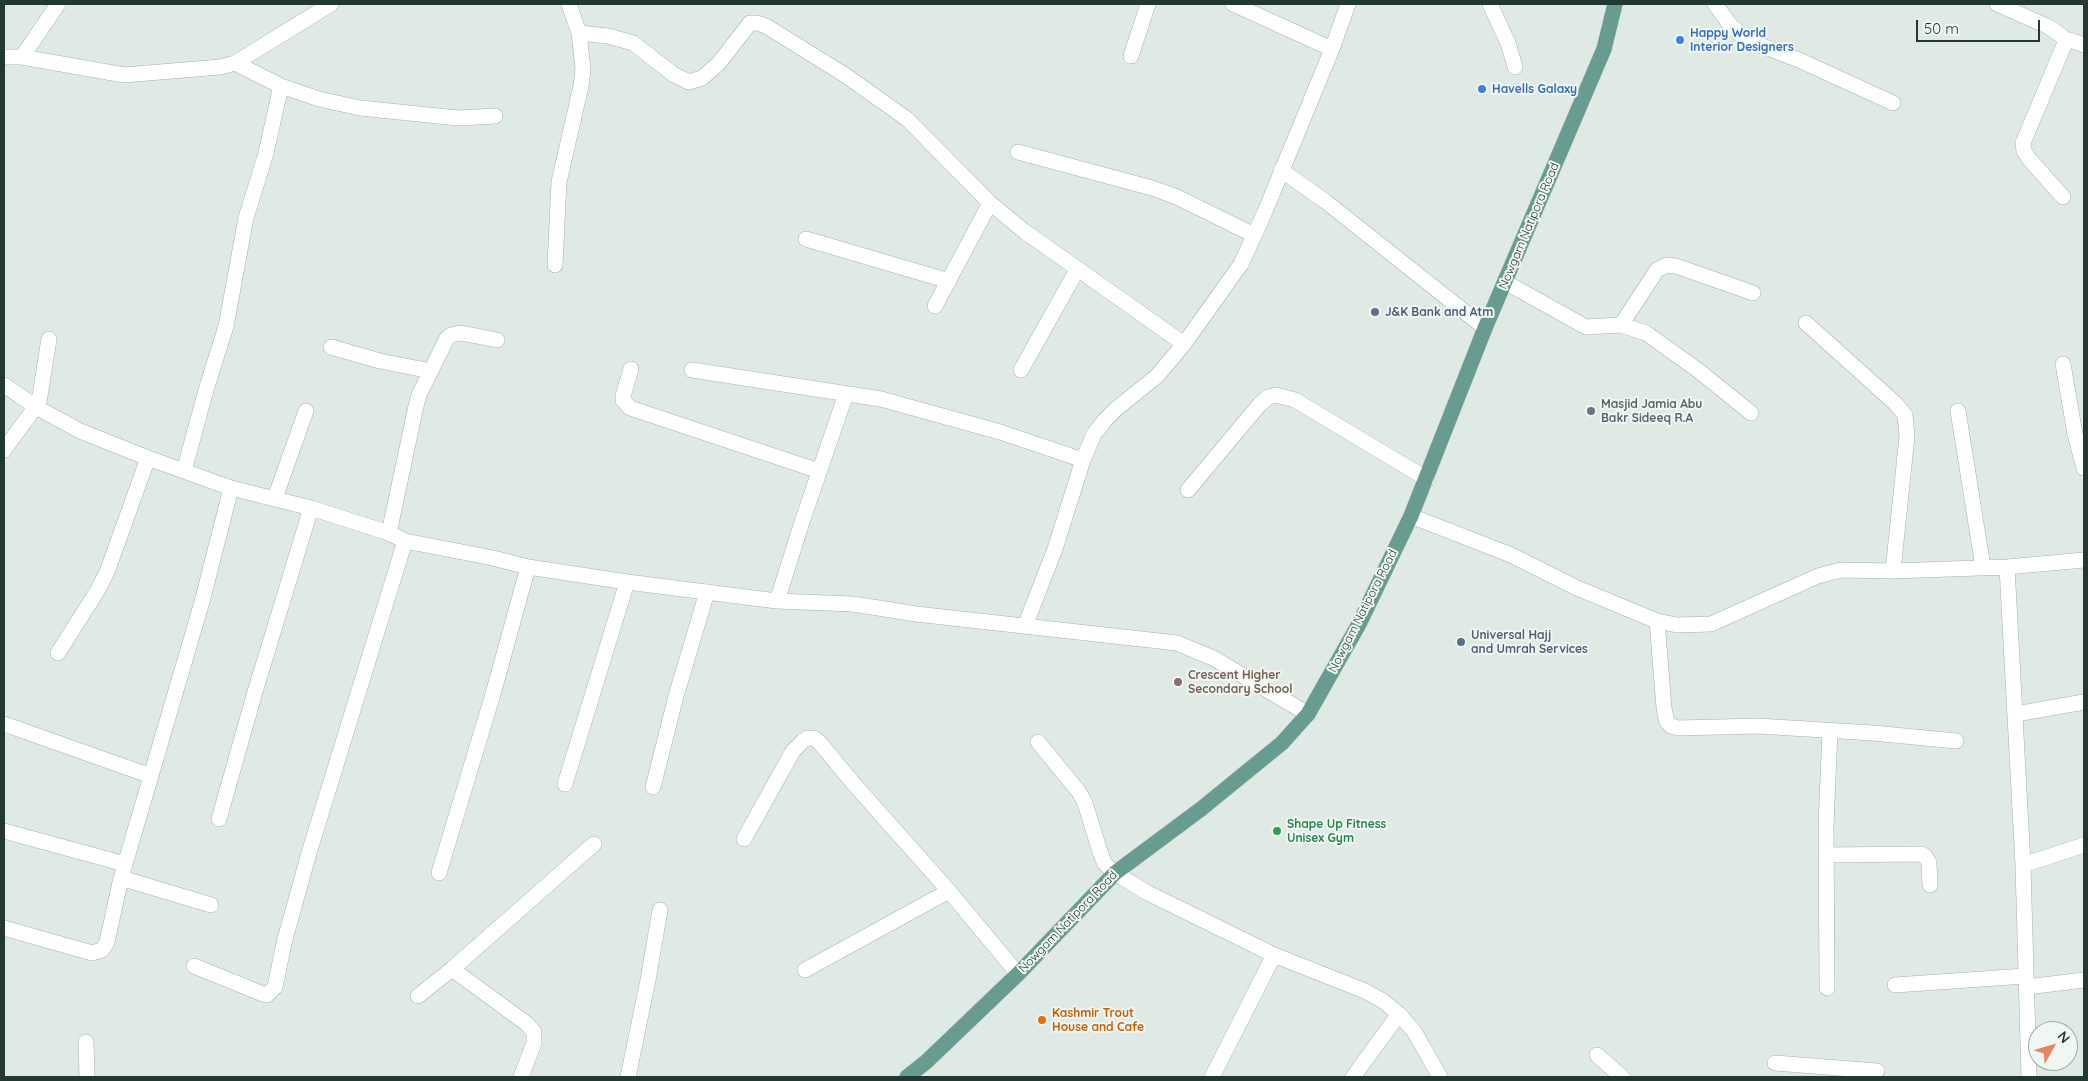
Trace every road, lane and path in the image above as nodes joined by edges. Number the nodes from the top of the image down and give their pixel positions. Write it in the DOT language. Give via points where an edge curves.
graph roads {
  1 [pos="58,4"];
  2 [pos="330,4"];
  3 [pos="569,4"];
  4 [pos="1148,4"];
  5 [pos="1233,4"];
  6 [pos="1348,4"];
  7 [pos="1490,4"];
  8 [pos="1615,4"];
  9 [pos="1716,4"];
  10 [pos="1997,4"];
  11 [pos="1250,7"];
  12 [pos="579,33"];
  13 [pos="2067,42"];
  14 [pos="2084,45"];
  15 [pos="1332,49"];
  16 [pos="1130,56"];
  17 [pos="4,57"];
  18 [pos="22,57"];
  19 [pos="235,63"];
  20 [pos="1514,67"];
  21 [pos="281,86"];
  22 [pos="1893,104"];
  23 [pos="495,116"];
  24 [pos="1018,152"];
  25 [pos="1281,170"];
  26 [pos="2063,197"];
  27 [pos="990,203"];
  28 [pos="1254,235"];
  29 [pos="806,240"];
  30 [pos="555,265"];
  31 [pos="1077,270"];
  32 [pos="949,281"];
  33 [pos="1504,282"];
  34 [pos="1753,293"];
  35 [pos="935,306"];
  36 [pos="1806,323"];
  37 [pos="1621,326"];
  38 [pos="1485,328"];
  39 [pos="50,339"];
  40 [pos="497,340"];
  41 [pos="1184,344"];
  42 [pos="331,347"];
  43 [pos="2063,364"];
  44 [pos="631,369"];
  45 [pos="692,370"];
  46 [pos="1021,370"];
  47 [pos="431,371"];
  48 [pos="4,386"];
  49 [pos="846,394"];
  50 [pos="36,407"];
  51 [pos="306,411"];
  52 [pos="1958,411"];
  53 [pos="1751,413"];
  54 [pos="4,450"];
  55 [pos="148,458"];
  56 [pos="1083,460"];
  57 [pos="2084,468"];
  58 [pos="184,471"];
  59 [pos="819,471"];
  60 [pos="1427,479"];
  61 [pos="232,488"];
  62 [pos="1188,490"];
  63 [pos="275,498"];
  64 [pos="310,508"];
  65 [pos="1411,516"];
  66 [pos="389,533"];
  67 [pos="405,541"];
  68 [pos="2084,560"];
  69 [pos="1983,567"];
  70 [pos="2007,567"];
  71 [pos="528,568"];
  72 [pos="1893,571"];
  73 [pos="627,582"];
  74 [pos="707,592"];
  75 [pos="778,601"];
  76 [pos="1657,621"];
  77 [pos="1025,626"];
  78 [pos="58,654"];
  79 [pos="2084,702"];
  80 [pos="1308,714"];
  81 [pos="2016,714"];
  82 [pos="4,724"];
  83 [pos="1830,731"];
  84 [pos="1956,741"];
  85 [pos="1038,742"];
  86 [pos="151,776"];
  87 [pos="565,784"];
  88 [pos="653,787"];
  89 [pos="219,819"];
  90 [pos="4,831"];
  91 [pos="744,838"];
  92 [pos="594,844"];
  93 [pos="2084,845"];
  94 [pos="1826,855"];
  95 [pos="2023,865"];
  96 [pos="123,871"];
  97 [pos="439,873"];
  98 [pos="1115,873"];
  99 [pos="1930,886"];
  100 [pos="949,890"];
  101 [pos="211,905"];
  102 [pos="660,910"];
  103 [pos="4,928"];
  104 [pos="1274,955"];
  105 [pos="194,966"];
  106 [pos="452,969"];
  107 [pos="804,970"];
  108 [pos="1018,974"];
  109 [pos="2084,980"];
  110 [pos="2026,982"];
  111 [pos="1895,985"];
  112 [pos="1828,988"];
  113 [pos="418,996"];
  114 [pos="1399,1014"];
  115 [pos="86,1042"];
  116 [pos="1597,1055"];
  117 [pos="1775,1063"];
  118 [pos="1877,1071"];
  119 [pos="1831,1073"];
  120 [pos="87,1077"];
  121 [pos="520,1077"];
  122 [pos="628,1077"];
  123 [pos="907,1077"];
  124 [pos="1212,1077"];
  125 [pos="1353,1077"];
  126 [pos="1440,1077"];
  127 [pos="1622,1077"];
  128 [pos="2029,1077"];
  1 -- 18 [label="street"];
  2 -- 19 [label="street"];
  3 -- 12 [label="street"];
  4 -- 16 [label="street"];
  5 -- 11 [label="street"];
  6 -- 15 [label="street"];
  7 -- 20 [label="street" via="1508,43"];
  8 -- 33 [label="main road, Nowgam Natipora Road" via="1604,49"];
  9 -- 22 [label="street" via="1731,26 1747,40 1799,60"];
  10 -- 13 [label="street" via="2049,27"];
  11 -- 15 [label="street"];
  12 -- 27 [label="street" via="632,42 672,74 689,82 702,78 719,63 744,28 757,22 908,118"];
  12 -- 30 [label="street" via="583,69 559,182"];
  13 -- 14 [label="street"];
  13 -- 26 [label="street" via="2023,143 2030,160"];
  15 -- 25 [label="street"];
  17 -- 18 [label="street"];
  18 -- 19 [label="street" via="124,75 198,70"];
  19 -- 21 [label="street"];
  21 -- 23 [label="street" via="360,108 458,118"];
  21 -- 58 [label="street" via="266,153 246,218 226,326"];
  24 -- 28 [label="street" via="1152,188"];
  25 -- 28 [label="street"];
  25 -- 38 [label="street" via="1325,200"];
  27 -- 31 [label="street"];
  27 -- 32 [label="street"];
  28 -- 41 [label="street" via="1241,264"];
  29 -- 32 [label="street"];
  31 -- 41 [label="street"];
  31 -- 46 [label="street"];
  32 -- 35 [label="street"];
  33 -- 37 [label="street" via="1586,328"];
  33 -- 38 [label="main road, Nowgam Natipora Road"];
  34 -- 37 [label="street" via="1667,265 1657,270"];
  36 -- 72 [label="street" via="1905,415 1907,436"];
  37 -- 53 [label="street" via="1646,333"];
  38 -- 60 [label="main road, Nowgam Natipora Road"];
  39 -- 50 [label="street" via="42,392"];
  40 -- 47 [label="street" via="461,333 451,335"];
  41 -- 56 [label="street" via="1157,376 1105,420 1094,434"];
  42 -- 47 [label="street"];
  43 -- 57 [label="street"];
  44 -- 59 [label="street" via="623,396 630,408"];
  45 -- 49 [label="street"];
  47 -- 66 [label="street" via="416,406"];
  48 -- 50 [label="street"];
  49 -- 56 [label="street" via="920,409"];
  49 -- 59 [label="street"];
  50 -- 54 [label="street"];
  50 -- 55 [label="street" via="80,431"];
  51 -- 63 [label="street"];
  52 -- 69 [label="street"];
  55 -- 58 [label="street"];
  55 -- 78 [label="street" via="107,572"];
  56 -- 77 [label="street" via="1055,549"];
  58 -- 61 [label="street"];
  59 -- 75 [label="street"];
  60 -- 62 [label="street" via="1295,400 1276,395 1260,404"];
  60 -- 65 [label="main road, Nowgam Natipora Road"];
  61 -- 63 [label="street"];
  61 -- 86 [label="street"];
  63 -- 64 [label="street"];
  64 -- 66 [label="street"];
  64 -- 89 [label="street"];
  65 -- 76 [label="street" via="1511,555 1577,588"];
  65 -- 80 [label="main road, Nowgam Natipora Road" via="1359,624"];
  66 -- 67 [label="street"];
  67 -- 71 [label="street"];
  67 -- 105 [label="street" via="309,853 275,987 267,995 263,994"];
  68 -- 70 [label="street"];
  69 -- 70 [label="street"];
  69 -- 72 [label="street"];
  70 -- 81 [label="street"];
  71 -- 73 [label="street"];
  71 -- 97 [label="street" via="494,694"];
  72 -- 76 [label="street" via="1842,570 1818,576 1711,624 1676,625"];
  73 -- 74 [label="street"];
  73 -- 87 [label="street"];
  74 -- 75 [label="street"];
  74 -- 88 [label="street"];
  75 -- 77 [label="street" via="853,604"];
  76 -- 83 [label="street" via="1664,708 1671,726 1758,726"];
  77 -- 80 [label="street" via="1177,643 1213,658"];
  79 -- 81 [label="street"];
  80 -- 98 [label="main road, Nowgam Natipora Road" via="1282,743"];
  81 -- 95 [label="street"];
  82 -- 86 [label="street"];
  83 -- 84 [label="street"];
  83 -- 94 [label="street"];
  85 -- 98 [label="street" via="1080,792 1101,855"];
  86 -- 96 [label="street"];
  90 -- 96 [label="street"];
  91 -- 100 [label="street" via="793,751 803,741 814,738"];
  92 -- 106 [label="street"];
  93 -- 95 [label="street"];
  94 -- 99 [label="street" via="1922,854 1929,863"];
  94 -- 112 [label="street"];
  95 -- 110 [label="street"];
  96 -- 101 [label="street"];
  96 -- 103 [label="street" via="107,942 102,950 92,953"];
  98 -- 104 [label="street" via="1146,892"];
  98 -- 108 [label="main road, Nowgam Natipora Road"];
  100 -- 107 [label="street"];
  100 -- 108 [label="street"];
  102 -- 122 [label="street"];
  104 -- 114 [label="street" via="1365,991"];
  104 -- 124 [label="street"];
  106 -- 113 [label="street"];
  106 -- 121 [label="street" via="534,1032 534,1043"];
  108 -- 123 [label="main road, Nowgam Natipora Road"];
  109 -- 110 [label="street"];
  110 -- 111 [label="street"];
  110 -- 128 [label="street"];
  114 -- 125 [label="street"];
  114 -- 126 [label="street" via="1414,1031"];
  115 -- 120 [label="street"];
  116 -- 127 [label="street"];
  117 -- 119 [label="street"];
  118 -- 119 [label="street"];
}
